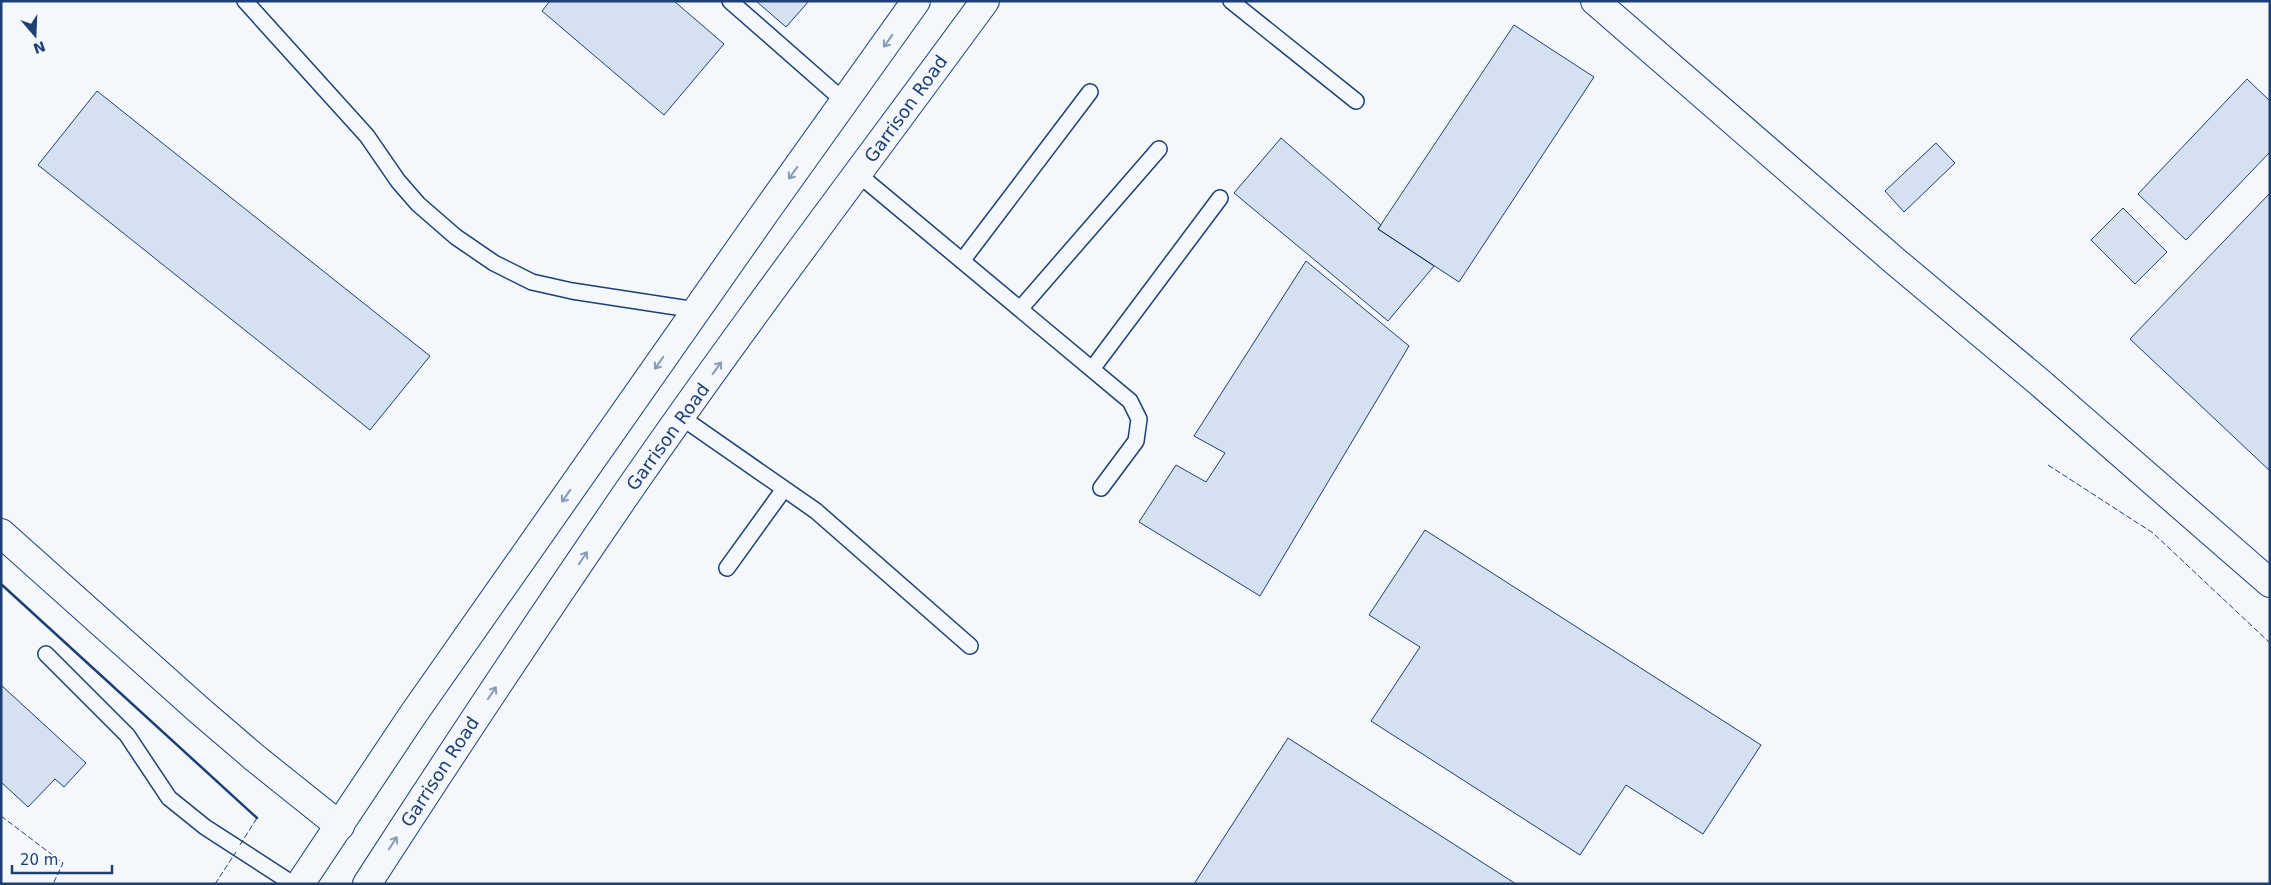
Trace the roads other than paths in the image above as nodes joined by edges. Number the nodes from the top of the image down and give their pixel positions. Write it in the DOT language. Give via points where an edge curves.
graph roads {
  1 [pos="245,1"];
  2 [pos="730,1"];
  3 [pos="916,1"];
  4 [pos="985,1"];
  5 [pos="1231,1"];
  6 [pos="1595,1"];
  7 [pos="1090,92"];
  8 [pos="844,101"];
  9 [pos="1356,101"];
  10 [pos="1159,149"];
  11 [pos="858,174"];
  12 [pos="1220,198"];
  13 [pos="962,261"];
  14 [pos="1020,309"];
  15 [pos="696,310"];
  16 [pos="1092,369"];
  17 [pos="681,417"];
  18 [pos="1101,488"];
  19 [pos="784,489"];
  20 [pos="1,533"];
  21 [pos="727,568"];
  22 [pos="2270,583"];
  23 [pos="970,646"];
  24 [pos="46,654"];
  25 [pos="340,826"];
  26 [pos="293,884"];
  27 [pos="300,884"];
  28 [pos="367,884"];
  1 -- 15 [label="lane" via="367,136 418,204 456,237 494,263 532,282"];
  2 -- 8 [label="lane"];
  3 -- 8 [label="main road, one-way"];
  4 -- 11 [label="main road, Garrison Road"];
  5 -- 9 [label="lane"];
  6 -- 22 [label="main road"];
  7 -- 13 [label="lane"];
  8 -- 15 [label="main road, one-way"];
  10 -- 14 [label="lane"];
  11 -- 13 [label="lane"];
  17 -- 11 [label="main road, Garrison Road, one-way"];
  12 -- 16 [label="lane"];
  13 -- 14 [label="lane"];
  14 -- 16 [label="lane"];
  15 -- 25 [label="main road, one-way" via="412,716"];
  16 -- 18 [label="lane" via="1130,401 1139,419 1136,441"];
  17 -- 19 [label="lane"];
  28 -- 17 [label="main road, Garrison Road, one-way" via="470,725"];
  19 -- 21 [label="lane"];
  19 -- 23 [label="lane" via="816,511"];
  20 -- 25 [label="main road" via="227,734"];
  24 -- 26 [label="lane" via="127,735 169,798 204,827"];
  25 -- 27 [label="main road"];
}
